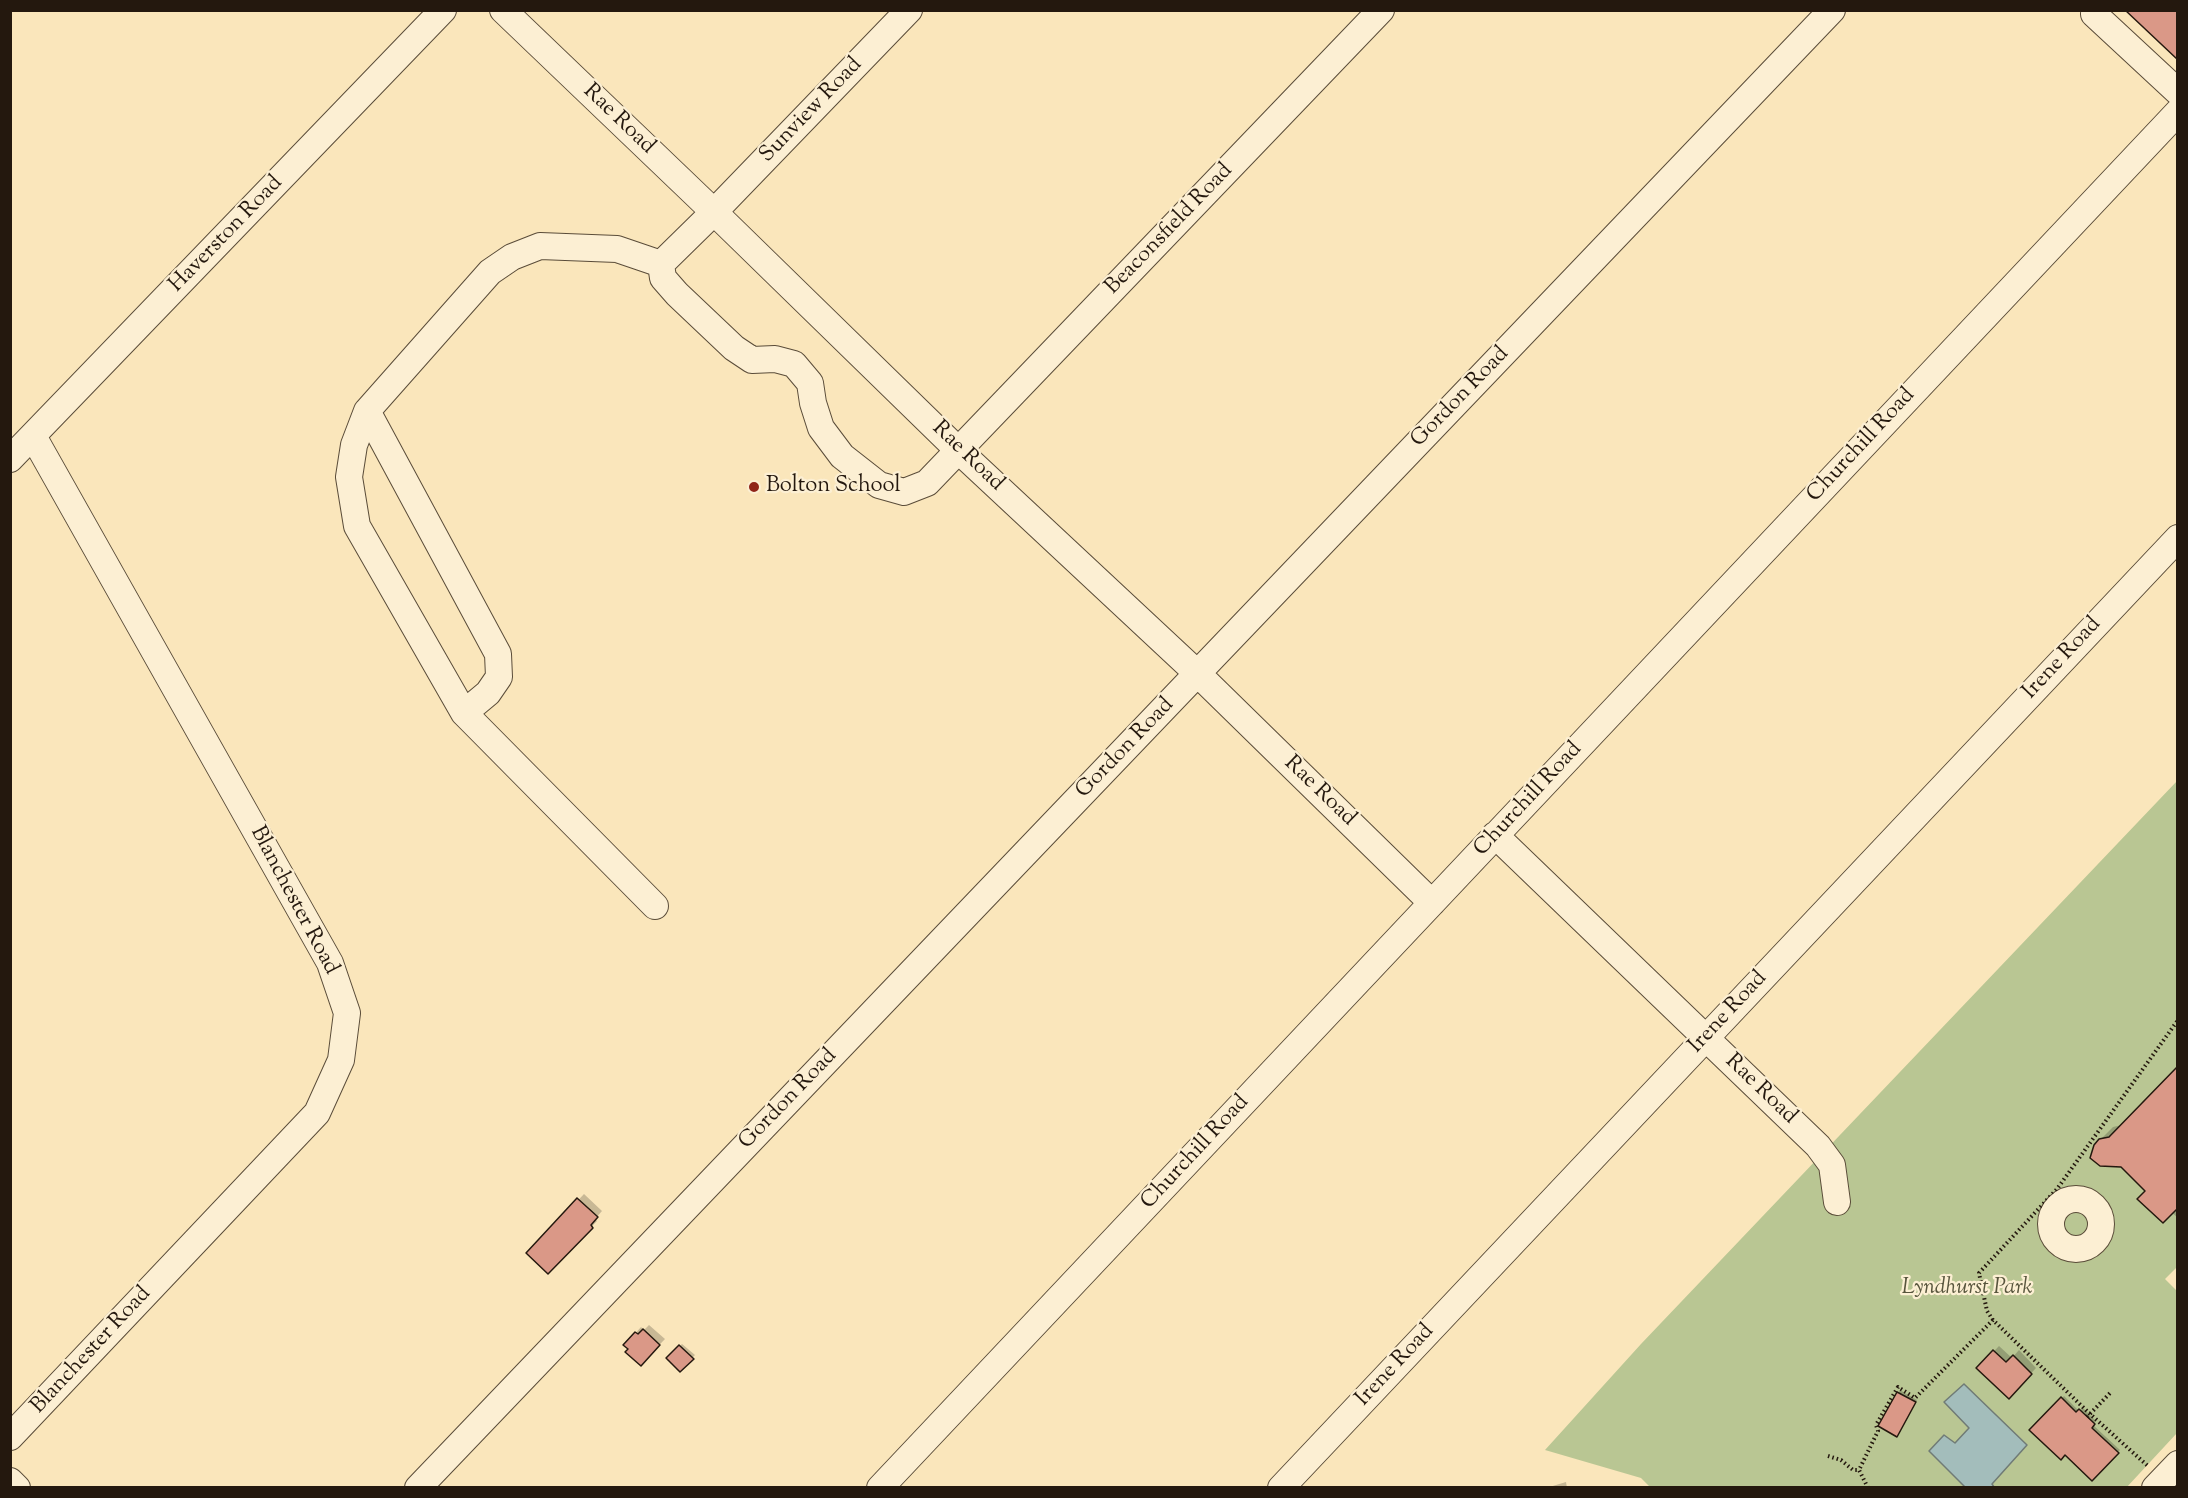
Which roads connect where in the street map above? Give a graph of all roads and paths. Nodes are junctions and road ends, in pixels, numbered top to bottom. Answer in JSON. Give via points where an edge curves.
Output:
{"nodes":[{"id":1,"x":443,"y":10,"type":"edge"},
{"id":2,"x":503,"y":10,"type":"edge"},
{"id":3,"x":909,"y":10,"type":"edge"},
{"id":4,"x":1381,"y":10,"type":"edge"},
{"id":5,"x":1832,"y":10,"type":"edge"},
{"id":6,"x":2094,"y":14,"type":"dead end"},
{"id":7,"x":2178,"y":92,"type":"edge"},
{"id":8,"x":2178,"y":112,"type":"edge"},
{"id":9,"x":714,"y":212,"type":"junction"},
{"id":10,"x":661,"y":264,"type":"junction"},
{"id":11,"x":368,"y":411,"type":"junction"},
{"id":12,"x":33,"y":436,"type":"junction"},
{"id":13,"x":958,"y":450,"type":"junction"},
{"id":14,"x":10,"y":459,"type":"edge"},
{"id":15,"x":2178,"y":537,"type":"edge"},
{"id":16,"x":1198,"y":674,"type":"junction"},
{"id":17,"x":464,"y":714,"type":"junction"},
{"id":18,"x":1495,"y":835,"type":"junction"},
{"id":19,"x":1432,"y":903,"type":"junction"},
{"id":20,"x":655,"y":906,"type":"dead end"},
{"id":21,"x":2178,"y":1020,"type":"edge"},
{"id":22,"x":1706,"y":1037,"type":"junction"},
{"id":23,"x":1837,"y":1202,"type":"dead end"},
{"id":24,"x":1993,"y":1320,"type":"junction"},
{"id":25,"x":2111,"y":1392,"type":"dead end"},
{"id":26,"x":2089,"y":1415,"type":"junction"},
{"id":27,"x":10,"y":1437,"type":"edge"},
{"id":28,"x":1828,"y":1456,"type":"dead end"},
{"id":29,"x":2178,"y":1464,"type":"edge"},
{"id":30,"x":1859,"y":1470,"type":"junction"},
{"id":31,"x":2152,"y":1477,"type":"edge"},
{"id":32,"x":10,"y":1481,"type":"edge"},
{"id":33,"x":17,"y":1488,"type":"edge"},
{"id":34,"x":418,"y":1488,"type":"edge"},
{"id":35,"x":880,"y":1488,"type":"edge"},
{"id":36,"x":1281,"y":1488,"type":"edge"},
{"id":37,"x":1868,"y":1488,"type":"edge"}],
"edges":[{"from":1,"to":12,"type":"street","name":"Haverston Road"},
{"from":2,"to":9,"type":"street","name":"Rae Road"},
{"from":3,"to":9,"type":"street","name":"Sunview Road"},
{"from":4,"to":13,"type":"street","name":"Beaconsfield Road"},
{"from":5,"to":16,"type":"street","name":"Gordon Road"},
{"from":6,"to":7,"type":"street"},
{"from":8,"to":18,"type":"street","name":"Churchill Road"},
{"from":9,"to":10,"type":"street","name":"Sunview Road"},
{"from":9,"to":13,"type":"street","name":"Rae Road"},
{"from":10,"to":11,"type":"street","via":[[617,249],[540,246],[512,257],[490,272]]},
{"from":10,"to":13,"type":"street","name":"Beaconsfield Road","via":[[663,278],[734,348],[752,360],[776,359],[794,364],[810,383],[821,428],[842,456],[879,485],[904,492],[927,483]]},
{"from":11,"to":17,"type":"street","via":[[354,445],[350,477],[357,526]]},
{"from":11,"to":17,"type":"street","via":[[498,654],[500,677]]},
{"from":12,"to":14,"type":"street","name":"Haverston Road"},
{"from":12,"to":27,"type":"street","name":"Blanchester Road","via":[[328,959],[347,1013],[341,1060],[317,1113]]},
{"from":13,"to":16,"type":"street","name":"Rae Road"},
{"from":15,"to":22,"type":"street","name":"Irene Road"},
{"from":16,"to":19,"type":"street","name":"Rae Road"},
{"from":16,"to":34,"type":"street","name":"Gordon Road"},
{"from":17,"to":20,"type":"street"},
{"from":18,"to":19,"type":"street","name":"Churchill Road"},
{"from":18,"to":22,"type":"street","name":"Rae Road"},
{"from":19,"to":35,"type":"street","name":"Churchill Road"},
{"from":21,"to":24,"type":"path","via":[[2057,1189],[1979,1273],[1987,1311]]},
{"from":22,"to":23,"type":"street","name":"Rae Road","via":[[1818,1146],[1832,1165]]},
{"from":22,"to":36,"type":"street","name":"Irene Road"},
{"from":24,"to":26,"type":"path"},
{"from":24,"to":30,"type":"path","via":[[1915,1398],[1898,1387],[1876,1425],[1878,1431]]},
{"from":25,"to":26,"type":"path"},
{"from":26,"to":31,"type":"path"},
{"from":28,"to":30,"type":"path"},
{"from":29,"to":31,"type":"street"},
{"from":30,"to":37,"type":"path"},
{"from":32,"to":33,"type":"street"}]}
